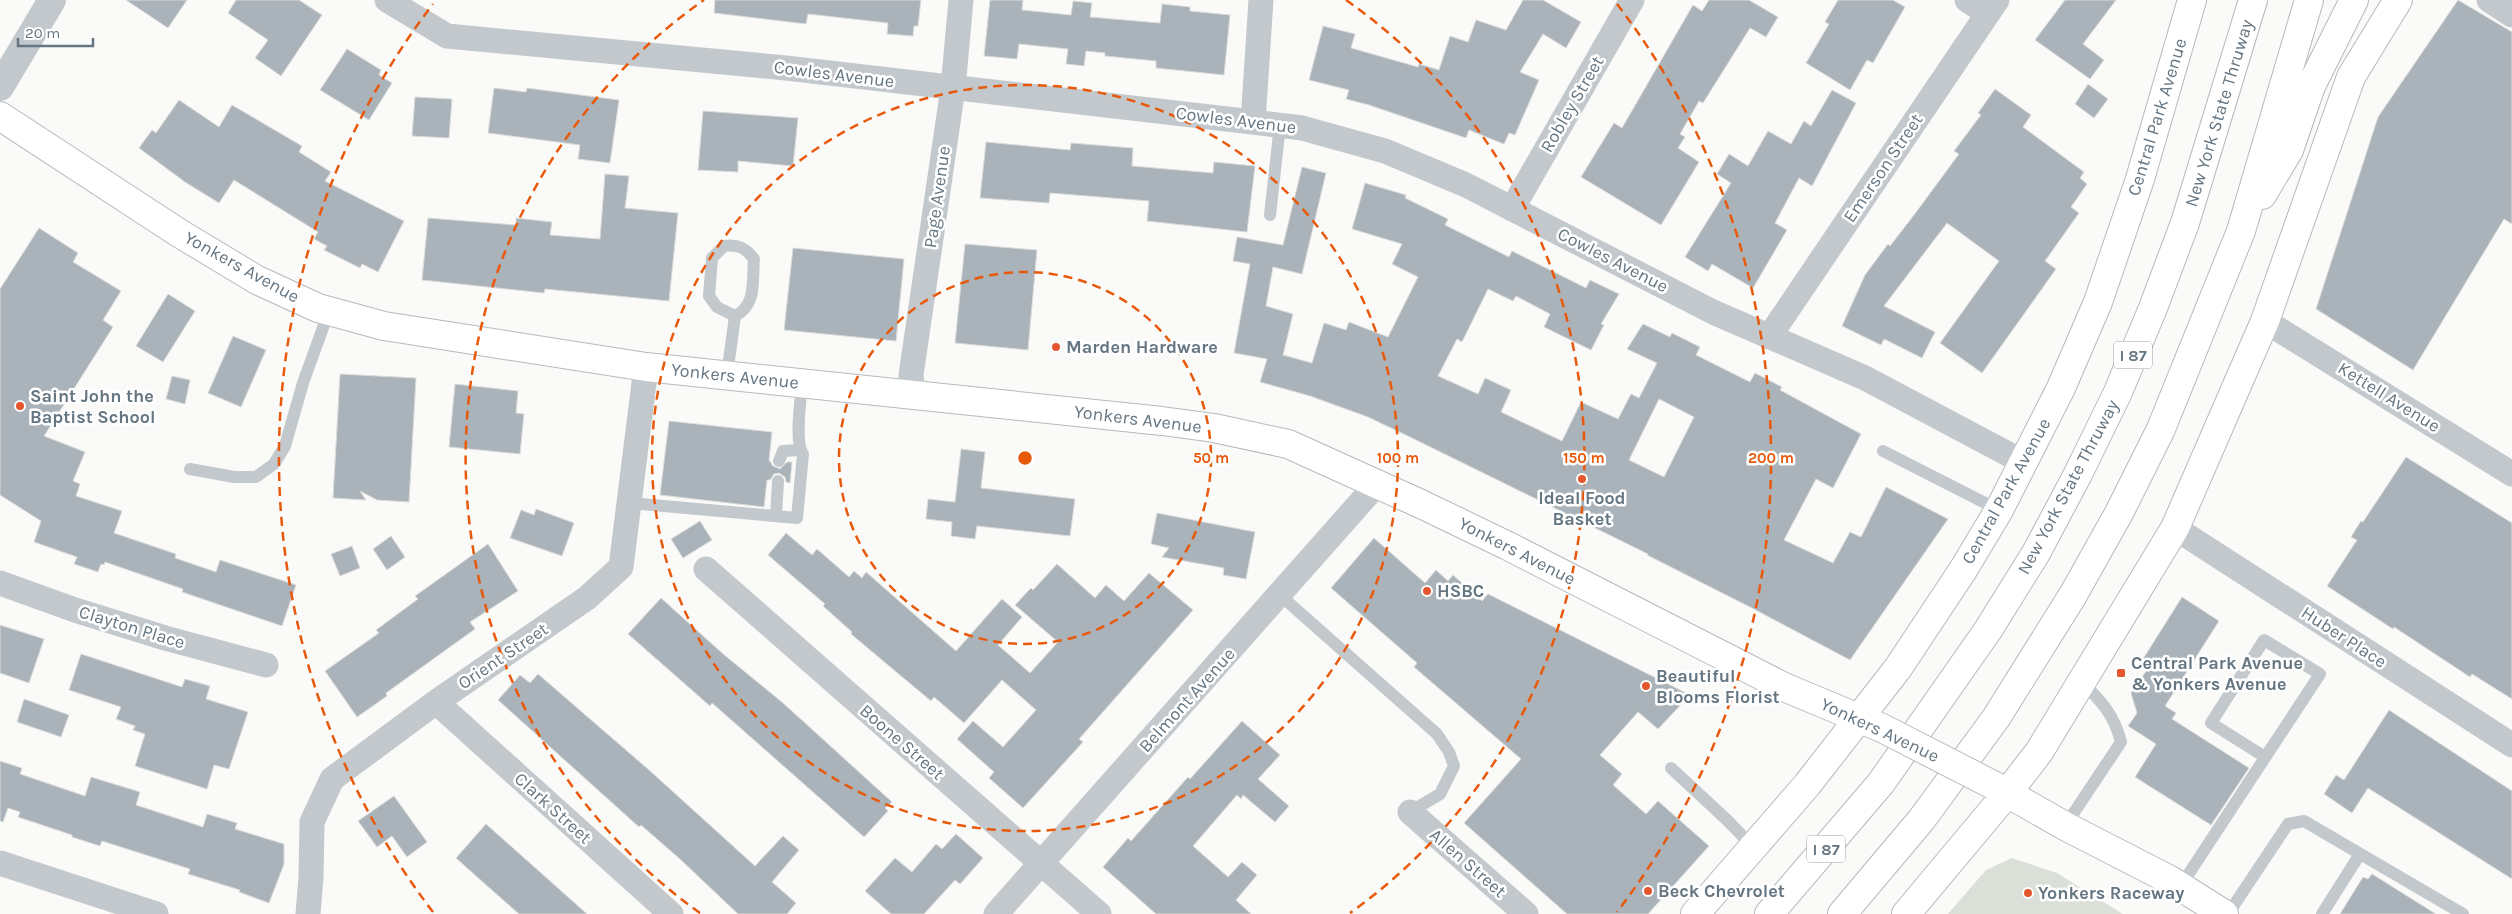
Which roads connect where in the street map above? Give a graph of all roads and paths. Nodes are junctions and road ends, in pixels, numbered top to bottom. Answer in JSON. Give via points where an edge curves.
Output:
{"nodes":[{"id":1,"x":52,"y":0,"type":"edge"},
{"id":2,"x":961,"y":0,"type":"edge"},
{"id":3,"x":1260,"y":0,"type":"edge"},
{"id":4,"x":1632,"y":0,"type":"edge"},
{"id":5,"x":2192,"y":0,"type":"edge"},
{"id":6,"x":2253,"y":0,"type":"edge"},
{"id":7,"x":2309,"y":0,"type":"edge"},
{"id":8,"x":2354,"y":0,"type":"edge"},
{"id":9,"x":2398,"y":0,"type":"edge"},
{"id":10,"x":2489,"y":0,"type":"edge"},
{"id":11,"x":395,"y":2,"type":"edge"},
{"id":12,"x":1984,"y":4,"type":"edge"},
{"id":13,"x":2512,"y":15,"type":"edge"},
{"id":14,"x":0,"y":87,"type":"edge"},
{"id":15,"x":953,"y":88,"type":"junction"},
{"id":16,"x":0,"y":116,"type":"edge"},
{"id":17,"x":1253,"y":122,"type":"junction"},
{"id":18,"x":1280,"y":125,"type":"junction"},
{"id":19,"x":1512,"y":209,"type":"junction"},
{"id":20,"x":1270,"y":215,"type":"dead end"},
{"id":21,"x":2241,"y":231,"type":"junction"},
{"id":22,"x":329,"y":312,"type":"junction"},
{"id":23,"x":735,"y":316,"type":"junction"},
{"id":24,"x":2265,"y":320,"type":"junction"},
{"id":25,"x":1769,"y":337,"type":"junction"},
{"id":26,"x":646,"y":367,"type":"junction"},
{"id":27,"x":727,"y":375,"type":"junction"},
{"id":28,"x":802,"y":383,"type":"junction"},
{"id":29,"x":913,"y":394,"type":"junction"},
{"id":30,"x":800,"y":450,"type":"junction"},
{"id":31,"x":1883,"y":450,"type":"dead end"},
{"id":32,"x":780,"y":461,"type":"dead end"},
{"id":33,"x":2025,"y":463,"type":"junction"},
{"id":34,"x":190,"y":469,"type":"dead end"},
{"id":35,"x":2512,"y":474,"type":"edge"},
{"id":36,"x":778,"y":481,"type":"dead end"},
{"id":37,"x":1376,"y":486,"type":"junction"},
{"id":38,"x":630,"y":503,"type":"junction"},
{"id":39,"x":1999,"y":510,"type":"junction"},
{"id":40,"x":776,"y":516,"type":"junction"},
{"id":41,"x":2175,"y":528,"type":"junction"},
{"id":42,"x":706,"y":569,"type":"dead end"},
{"id":43,"x":0,"y":582,"type":"edge"},
{"id":44,"x":1280,"y":595,"type":"junction"},
{"id":45,"x":266,"y":665,"type":"dead end"},
{"id":46,"x":2081,"y":681,"type":"junction"},
{"id":47,"x":436,"y":702,"type":"junction"},
{"id":48,"x":1870,"y":722,"type":"junction"},
{"id":49,"x":2512,"y":746,"type":"edge"},
{"id":50,"x":2265,"y":757,"type":"junction"},
{"id":51,"x":1671,"y":768,"type":"dead end"},
{"id":52,"x":2001,"y":789,"type":"junction"},
{"id":53,"x":1410,"y":812,"type":"joint"},
{"id":54,"x":2065,"y":826,"type":"junction"},
{"id":55,"x":1754,"y":848,"type":"junction"},
{"id":56,"x":2360,"y":854,"type":"junction"},
{"id":57,"x":0,"y":863,"type":"edge"},
{"id":58,"x":1041,"y":864,"type":"junction"},
{"id":59,"x":2180,"y":886,"type":"junction"},
{"id":60,"x":156,"y":914,"type":"edge"},
{"id":61,"x":308,"y":914,"type":"edge"},
{"id":62,"x":671,"y":914,"type":"edge"},
{"id":63,"x":996,"y":914,"type":"edge"},
{"id":64,"x":1099,"y":914,"type":"edge"},
{"id":65,"x":1526,"y":914,"type":"edge"},
{"id":66,"x":1695,"y":914,"type":"edge"},
{"id":67,"x":1769,"y":914,"type":"edge"},
{"id":68,"x":1842,"y":914,"type":"edge"},
{"id":69,"x":1906,"y":914,"type":"edge"},
{"id":70,"x":2224,"y":914,"type":"edge"},
{"id":71,"x":2228,"y":914,"type":"edge"},
{"id":72,"x":2322,"y":914,"type":"edge"},
{"id":73,"x":2463,"y":914,"type":"edge"}],
"edges":[{"from":1,"to":14,"type":"street"},
{"from":2,"to":15,"type":"street","name":"Page Avenue"},
{"from":3,"to":17,"type":"street"},
{"from":4,"to":19,"type":"street","name":"Robley Street"},
{"from":5,"to":33,"type":"main road","name":"Central Park Avenue","via":[[2140,179],[2098,302]]},
{"from":6,"to":67,"type":"main road","name":"New York State Thruway","number":"I 87","via":[[2182,232],[2118,392],[2078,474],[2036,553],[1988,630],[1882,783]]},
{"from":7,"to":21,"type":"main road"},
{"from":8,"to":21,"type":"main road","via":[[2311,86],[2289,150]]},
{"from":9,"to":24,"type":"main road","via":[[2351,76]]},
{"from":10,"to":13,"type":"street"},
{"from":11,"to":15,"type":"street","name":"Cowles Avenue","via":[[447,36],[786,68]]},
{"from":12,"to":25,"type":"street","name":"Emerson Street"},
{"from":15,"to":17,"type":"street","name":"Cowles Avenue"},
{"from":15,"to":29,"type":"street","name":"Page Avenue","via":[[911,375]]},
{"from":16,"to":22,"type":"main road","name":"Yonkers Avenue","via":[[257,280]]},
{"from":17,"to":18,"type":"street","name":"Cowles Avenue"},
{"from":18,"to":19,"type":"street","name":"Cowles Avenue","via":[[1385,151],[1466,185]]},
{"from":18,"to":20,"type":"lane"},
{"from":19,"to":25,"type":"street","name":"Cowles Avenue","via":[[1713,312]]},
{"from":21,"to":68,"type":"main road","via":[[2161,429],[2074,594],[1996,718],[1922,819]]},
{"from":22,"to":26,"type":"main road","name":"Yonkers Avenue","via":[[384,326]]},
{"from":22,"to":34,"type":"lane","via":[[285,446],[274,464],[256,477],[234,477]]},
{"from":23,"to":23,"type":"lane","via":[[745,311],[751,300],[754,260],[740,246],[717,251],[712,258],[709,296],[716,307]]},
{"from":23,"to":27,"type":"lane"},
{"from":24,"to":35,"type":"street","name":"Kettell Avenue"},
{"from":24,"to":41,"type":"main road"},
{"from":25,"to":33,"type":"street","name":"Cowles Avenue","via":[[1865,378]]},
{"from":26,"to":27,"type":"main road","name":"Yonkers Avenue"},
{"from":26,"to":38,"type":"street","name":"Orient Street"},
{"from":27,"to":28,"type":"main road","name":"Yonkers Avenue"},
{"from":28,"to":29,"type":"main road","name":"Yonkers Avenue"},
{"from":28,"to":30,"type":"lane"},
{"from":29,"to":37,"type":"main road","name":"Yonkers Avenue","via":[[1214,428],[1288,444]]},
{"from":30,"to":32,"type":"lane","via":[[784,450]]},
{"from":30,"to":40,"type":"lane","via":[[803,454],[797,518]]},
{"from":31,"to":39,"type":"lane"},
{"from":33,"to":39,"type":"main road","name":"Central Park Avenue"},
{"from":36,"to":40,"type":"lane"},
{"from":37,"to":44,"type":"street","name":"Belmont Avenue"},
{"from":37,"to":48,"type":"main road","name":"Yonkers Avenue","via":[[1508,546],[1784,687]]},
{"from":38,"to":40,"type":"lane"},
{"from":38,"to":47,"type":"street","name":"Orient Street","via":[[622,567],[587,598]]},
{"from":39,"to":48,"type":"main road","name":"Central Park Avenue","via":[[1898,668]]},
{"from":41,"to":46,"type":"main road"},
{"from":41,"to":49,"type":"street","name":"Huber Place"},
{"from":42,"to":58,"type":"street","name":"Boone Street"},
{"from":43,"to":45,"type":"street","name":"Clayton Place","via":[[75,610]]},
{"from":44,"to":53,"type":"lane","via":[[1437,734],[1449,752],[1454,766],[1440,794]]},
{"from":44,"to":58,"type":"street","name":"Belmont Avenue"},
{"from":46,"to":52,"type":"main road","via":[[2039,752]]},
{"from":46,"to":54,"type":"lane","via":[[2116,722],[2122,742]]},
{"from":47,"to":61,"type":"street","name":"Orient Street","via":[[332,779],[312,822]]},
{"from":47,"to":62,"type":"street","name":"Clark Street"},
{"from":48,"to":52,"type":"main road","name":"Yonkers Avenue","bridge":true},
{"from":48,"to":55,"type":"main road","name":"Central Park Avenue"},
{"from":50,"to":50,"type":"lane","via":[[2320,674],[2264,640],[2212,723]]},
{"from":50,"to":59,"type":"lane"},
{"from":51,"to":55,"type":"lane"},
{"from":52,"to":54,"type":"main road","name":"Yonkers Avenue"},
{"from":52,"to":69,"type":"main road"},
{"from":53,"to":65,"type":"street","name":"Allen Street"},
{"from":54,"to":59,"type":"main road","name":"Yonkers Avenue"},
{"from":55,"to":66,"type":"main road","name":"Central Park Avenue"},
{"from":56,"to":71,"type":"lane","via":[[2304,821],[2288,824]]},
{"from":56,"to":72,"type":"lane"},
{"from":56,"to":73,"type":"lane"},
{"from":57,"to":60,"type":"street"},
{"from":58,"to":63,"type":"street","name":"Belmont Avenue"},
{"from":58,"to":64,"type":"street","name":"Boone Street"},
{"from":59,"to":70,"type":"main road","name":"Yonkers Avenue"}]}
